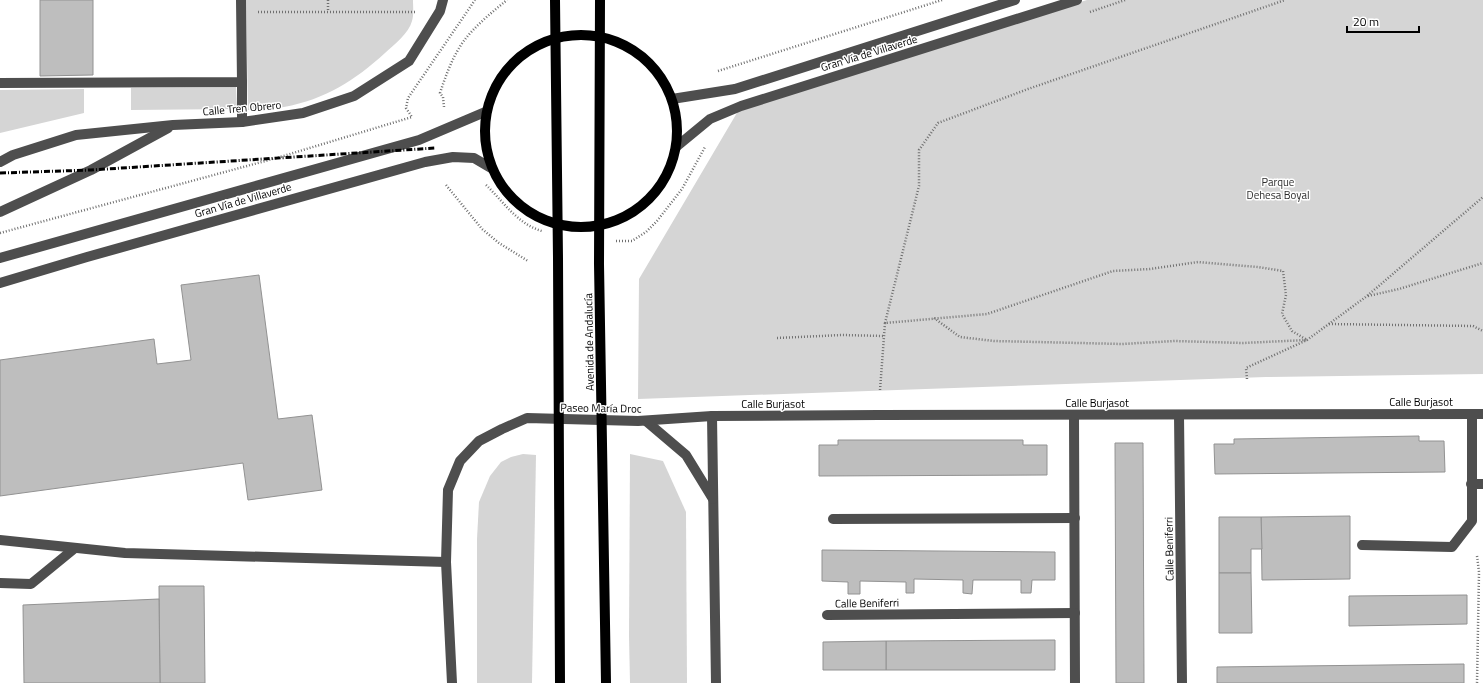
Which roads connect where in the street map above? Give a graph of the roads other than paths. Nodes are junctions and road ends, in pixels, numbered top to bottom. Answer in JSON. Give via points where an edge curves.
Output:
{"nodes":[{"id":1,"x":241,"y":0,"type":"edge"},
{"id":2,"x":443,"y":0,"type":"edge"},
{"id":3,"x":555,"y":0,"type":"edge"},
{"id":4,"x":600,"y":0,"type":"edge"},
{"id":5,"x":1015,"y":0,"type":"edge"},
{"id":6,"x":1077,"y":0,"type":"edge"},
{"id":7,"x":600,"y":37,"type":"junction"},
{"id":8,"x":556,"y":38,"type":"junction"},
{"id":9,"x":242,"y":82,"type":"junction"},
{"id":10,"x":0,"y":83,"type":"edge"},
{"id":11,"x":672,"y":99,"type":"junction"},
{"id":12,"x":485,"y":112,"type":"junction"},
{"id":13,"x":242,"y":122,"type":"junction"},
{"id":14,"x":173,"y":125,"type":"junction"},
{"id":15,"x":676,"y":147,"type":"junction"},
{"id":16,"x":0,"y":162,"type":"edge"},
{"id":17,"x":491,"y":168,"type":"junction"},
{"id":18,"x":0,"y":212,"type":"edge"},
{"id":19,"x":557,"y":226,"type":"junction"},
{"id":20,"x":600,"y":227,"type":"junction"},
{"id":21,"x":0,"y":258,"type":"edge"},
{"id":22,"x":0,"y":282,"type":"edge"},
{"id":23,"x":1472,"y":414,"type":"junction"},
{"id":24,"x":1483,"y":414,"type":"edge"},
{"id":25,"x":1074,"y":415,"type":"junction"},
{"id":26,"x":1179,"y":415,"type":"junction"},
{"id":27,"x":712,"y":416,"type":"junction"},
{"id":28,"x":646,"y":420,"type":"junction"},
{"id":29,"x":1472,"y":484,"type":"junction"},
{"id":30,"x":1483,"y":484,"type":"edge"},
{"id":31,"x":713,"y":499,"type":"junction"},
{"id":32,"x":1075,"y":518,"type":"junction"},
{"id":33,"x":833,"y":519,"type":"dead end"},
{"id":34,"x":0,"y":540,"type":"edge"},
{"id":35,"x":1362,"y":545,"type":"dead end"},
{"id":36,"x":75,"y":548,"type":"junction"},
{"id":37,"x":446,"y":562,"type":"junction"},
{"id":38,"x":0,"y":583,"type":"edge"},
{"id":39,"x":1075,"y":613,"type":"junction"},
{"id":40,"x":827,"y":615,"type":"dead end"},
{"id":41,"x":452,"y":683,"type":"edge"},
{"id":42,"x":560,"y":683,"type":"edge"},
{"id":43,"x":606,"y":683,"type":"edge"},
{"id":44,"x":716,"y":683,"type":"edge"},
{"id":45,"x":1075,"y":683,"type":"edge"},
{"id":46,"x":1182,"y":683,"type":"edge"}],
"edges":[{"from":1,"to":9,"type":"street"},
{"from":2,"to":13,"type":"street","name":"Calle Tren Obrero","via":[[440,11],[409,61],[354,96],[303,113]]},
{"from":3,"to":8,"type":"main road"},
{"from":4,"to":7,"type":"main road","name":"Avenida de Andalucía"},
{"from":5,"to":11,"type":"street","name":"Gran Vía de Villaverde","via":[[735,89]]},
{"from":6,"to":15,"type":"street","name":"Gran Vía de Villaverde","via":[[741,106],[710,119]]},
{"from":7,"to":8,"type":"main road","via":[[578,35]]},
{"from":7,"to":11,"type":"main road","via":[[631,49],[656,71]]},
{"from":7,"to":20,"type":"main road","name":"Avenida de Andalucía"},
{"from":8,"to":12,"type":"main road","via":[[540,43],[514,60],[495,84]]},
{"from":8,"to":19,"type":"main road"},
{"from":9,"to":10,"type":"street"},
{"from":9,"to":13,"type":"street"},
{"from":11,"to":15,"type":"main road","via":[[677,123]]},
{"from":12,"to":17,"type":"main road","via":[[483,139]]},
{"from":12,"to":21,"type":"street","name":"Gran Vía de Villaverde","via":[[419,140]]},
{"from":13,"to":14,"type":"street","name":"Calle Tren Obrero"},
{"from":14,"to":16,"type":"street","name":"Calle Tren Obrero","via":[[76,135],[13,155]]},
{"from":14,"to":18,"type":"street","via":[[91,170]]},
{"from":15,"to":20,"type":"main road","via":[[668,175],[651,199],[627,217]]},
{"from":17,"to":19,"type":"main road","via":[[522,206],[542,221]]},
{"from":17,"to":22,"type":"street","name":"Gran Vía de Villaverde","via":[[474,158],[453,157],[425,162]]},
{"from":19,"to":20,"type":"main road","via":[[578,229]]},
{"from":19,"to":42,"type":"main road"},
{"from":20,"to":43,"type":"main road","name":"Avenida de Andalucía"},
{"from":23,"to":24,"type":"street","name":"Calle Burjasot"},
{"from":23,"to":26,"type":"street","name":"Calle Burjasot"},
{"from":23,"to":29,"type":"street"},
{"from":25,"to":26,"type":"street","name":"Calle Burjasot"},
{"from":25,"to":27,"type":"street","name":"Calle Burjasot"},
{"from":25,"to":32,"type":"street"},
{"from":26,"to":46,"type":"street","name":"Calle Beniferri"},
{"from":27,"to":28,"type":"street","name":"Paseo María Droc"},
{"from":27,"to":31,"type":"street"},
{"from":28,"to":31,"type":"street","via":[[686,455]]},
{"from":28,"to":37,"type":"street","name":"Paseo María Droc","via":[[527,418],[479,442],[460,462],[448,490]]},
{"from":29,"to":30,"type":"street"},
{"from":29,"to":35,"type":"street","via":[[1472,521],[1452,546]]},
{"from":31,"to":44,"type":"street"},
{"from":32,"to":33,"type":"street"},
{"from":32,"to":39,"type":"street"},
{"from":34,"to":36,"type":"street"},
{"from":36,"to":37,"type":"street","via":[[125,553]]},
{"from":36,"to":38,"type":"street","via":[[31,584]]},
{"from":37,"to":41,"type":"street","name":"Paseo María Droc"},
{"from":39,"to":40,"type":"street","name":"Calle Beniferri"},
{"from":39,"to":45,"type":"street"}]}
